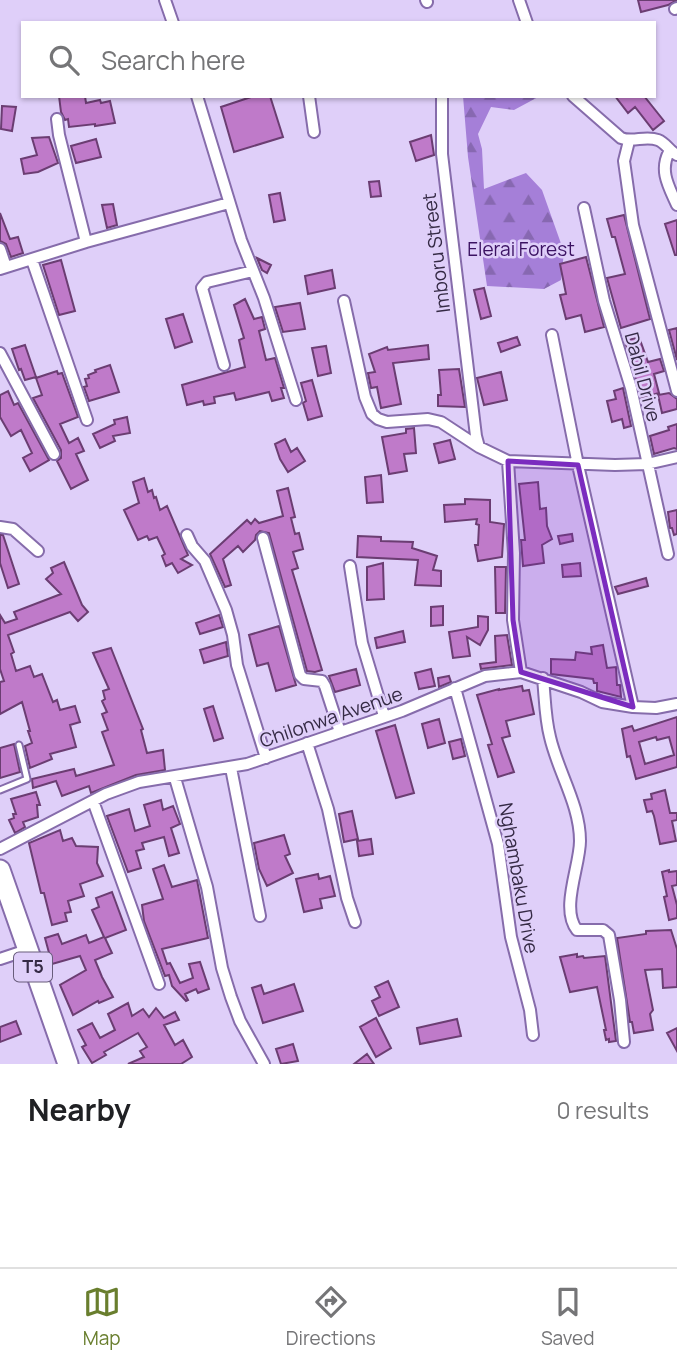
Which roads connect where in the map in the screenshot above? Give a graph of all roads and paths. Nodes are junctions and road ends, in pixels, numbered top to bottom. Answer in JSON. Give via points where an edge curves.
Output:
{"nodes":[{"id":1,"x":165,"y":0,"type":"edge"},
{"id":2,"x":519,"y":0,"type":"edge"},
{"id":3,"x":172,"y":21,"type":"edge"},
{"id":4,"x":526,"y":21,"type":"edge"},
{"id":5,"x":198,"y":98,"type":"edge"},
{"id":6,"x":309,"y":98,"type":"edge"},
{"id":7,"x":442,"y":98,"type":"edge"},
{"id":8,"x":575,"y":98,"type":"edge"},
{"id":9,"x":57,"y":119,"type":"dead end"},
{"id":10,"x":314,"y":132,"type":"dead end"},
{"id":11,"x":629,"y":141,"type":"junction"},
{"id":12,"x":673,"y":153,"type":"edge"},
{"id":13,"x":229,"y":203,"type":"junction"},
{"id":14,"x":677,"y":205,"type":"edge"},
{"id":15,"x":584,"y":208,"type":"dead end"},
{"id":16,"x":86,"y":242,"type":"junction"},
{"id":17,"x":0,"y":249,"type":"edge"},
{"id":18,"x":32,"y":260,"type":"junction"},
{"id":19,"x":3,"y":268,"type":"edge"},
{"id":20,"x":253,"y":271,"type":"junction"},
{"id":21,"x":344,"y":301,"type":"dead end"},
{"id":22,"x":552,"y":335,"type":"dead end"},
{"id":23,"x":0,"y":352,"type":"edge"},
{"id":24,"x":224,"y":365,"type":"dead end"},
{"id":25,"x":677,"y":391,"type":"edge"},
{"id":26,"x":296,"y":400,"type":"dead end"},
{"id":27,"x":87,"y":420,"type":"dead end"},
{"id":28,"x":479,"y":446,"type":"junction"},
{"id":29,"x":54,"y":454,"type":"dead end"},
{"id":30,"x":677,"y":457,"type":"edge"},
{"id":31,"x":508,"y":461,"type":"junction"},
{"id":32,"x":647,"y":464,"type":"junction"},
{"id":33,"x":578,"y":465,"type":"junction"},
{"id":34,"x":0,"y":527,"type":"edge"},
{"id":35,"x":187,"y":535,"type":"dead end"},
{"id":36,"x":263,"y":538,"type":"dead end"},
{"id":37,"x":38,"y":551,"type":"dead end"},
{"id":38,"x":667,"y":554,"type":"dead end"},
{"id":39,"x":350,"y":566,"type":"dead end"},
{"id":40,"x":521,"y":672,"type":"junction"},
{"id":41,"x":542,"y":678,"type":"junction"},
{"id":42,"x":455,"y":688,"type":"junction"},
{"id":43,"x":677,"y":704,"type":"edge"},
{"id":44,"x":633,"y":707,"type":"junction"},
{"id":45,"x":384,"y":716,"type":"junction"},
{"id":46,"x":340,"y":732,"type":"junction"},
{"id":47,"x":307,"y":743,"type":"junction"},
{"id":48,"x":19,"y":745,"type":"dead end"},
{"id":49,"x":266,"y":758,"type":"junction"},
{"id":50,"x":231,"y":768,"type":"junction"},
{"id":51,"x":175,"y":778,"type":"junction"},
{"id":52,"x":0,"y":790,"type":"edge"},
{"id":53,"x":93,"y":801,"type":"junction"},
{"id":54,"x":0,"y":849,"type":"edge"},
{"id":55,"x":0,"y":870,"type":"edge"},
{"id":56,"x":260,"y":916,"type":"dead end"},
{"id":57,"x":355,"y":922,"type":"dead end"},
{"id":58,"x":27,"y":950,"type":"junction"},
{"id":59,"x":0,"y":959,"type":"edge"},
{"id":60,"x":159,"y":984,"type":"dead end"},
{"id":61,"x":533,"y":1035,"type":"dead end"},
{"id":62,"x":624,"y":1042,"type":"dead end"},
{"id":63,"x":68,"y":1064,"type":"edge"},
{"id":64,"x":264,"y":1064,"type":"edge"}],
"edges":[{"from":1,"to":3,"type":"street"},
{"from":2,"to":4,"type":"street"},
{"from":5,"to":13,"type":"street"},
{"from":6,"to":10,"type":"street"},
{"from":7,"to":28,"type":"street","name":"Imboru Street","via":[[442,154]]},
{"from":8,"to":11,"type":"street"},
{"from":9,"to":16,"type":"street"},
{"from":11,"to":12,"type":"street","via":[[657,140]]},
{"from":11,"to":25,"type":"street","via":[[624,161],[633,225]]},
{"from":12,"to":14,"type":"street","via":[[664,167]]},
{"from":13,"to":16,"type":"street"},
{"from":13,"to":20,"type":"street"},
{"from":15,"to":32,"type":"street","name":"Dabil Drive"},
{"from":16,"to":18,"type":"street"},
{"from":17,"to":19,"type":"street"},
{"from":18,"to":19,"type":"street"},
{"from":18,"to":27,"type":"street"},
{"from":20,"to":24,"type":"street","via":[[207,282],[202,288]]},
{"from":20,"to":26,"type":"street"},
{"from":21,"to":28,"type":"street","via":[[365,397],[375,418],[383,422],[442,422]]},
{"from":22,"to":33,"type":"street"},
{"from":23,"to":29,"type":"street"},
{"from":28,"to":31,"type":"street"},
{"from":30,"to":32,"type":"street"},
{"from":31,"to":33,"type":"street"},
{"from":31,"to":40,"type":"street","via":[[513,620]]},
{"from":32,"to":33,"type":"street"},
{"from":32,"to":38,"type":"street","name":"Dabil Drive"},
{"from":33,"to":44,"type":"street"},
{"from":34,"to":37,"type":"street","via":[[13,530]]},
{"from":35,"to":49,"type":"street","via":[[205,561],[226,610],[237,665]]},
{"from":36,"to":46,"type":"street","via":[[300,674],[325,686]]},
{"from":39,"to":45,"type":"street","via":[[362,643]]},
{"from":40,"to":41,"type":"street","name":"Chilonwa Avenue"},
{"from":40,"to":42,"type":"street","name":"Chilonwa Avenue","via":[[485,676]]},
{"from":41,"to":44,"type":"street","name":"Chilonwa Avenue","via":[[602,702]]},
{"from":41,"to":62,"type":"street","via":[[550,738],[579,830],[570,917],[577,930],[603,930],[609,935]]},
{"from":42,"to":45,"type":"street","name":"Chilonwa Avenue"},
{"from":42,"to":61,"type":"street","name":"Nghambaku Drive","via":[[498,844],[511,937]]},
{"from":43,"to":44,"type":"street","name":"Chilonwa Avenue"},
{"from":45,"to":46,"type":"street","name":"Chilonwa Avenue"},
{"from":46,"to":47,"type":"street","name":"Chilonwa Avenue"},
{"from":47,"to":49,"type":"street","name":"Chilonwa Avenue"},
{"from":47,"to":57,"type":"street"},
{"from":48,"to":52,"type":"lane","via":[[27,779]]},
{"from":49,"to":50,"type":"street","name":"Chilonwa Avenue"},
{"from":50,"to":51,"type":"street","name":"Chilonwa Avenue"},
{"from":50,"to":56,"type":"street"},
{"from":51,"to":53,"type":"street","name":"Chilonwa Avenue","via":[[139,782]]},
{"from":51,"to":64,"type":"street","via":[[207,887],[231,997]]},
{"from":53,"to":54,"type":"street","name":"Chilonwa Avenue"},
{"from":53,"to":60,"type":"street"},
{"from":55,"to":58,"type":"highway","number":"T5"},
{"from":58,"to":59,"type":"street"},
{"from":58,"to":63,"type":"highway","number":"T5"}]}
